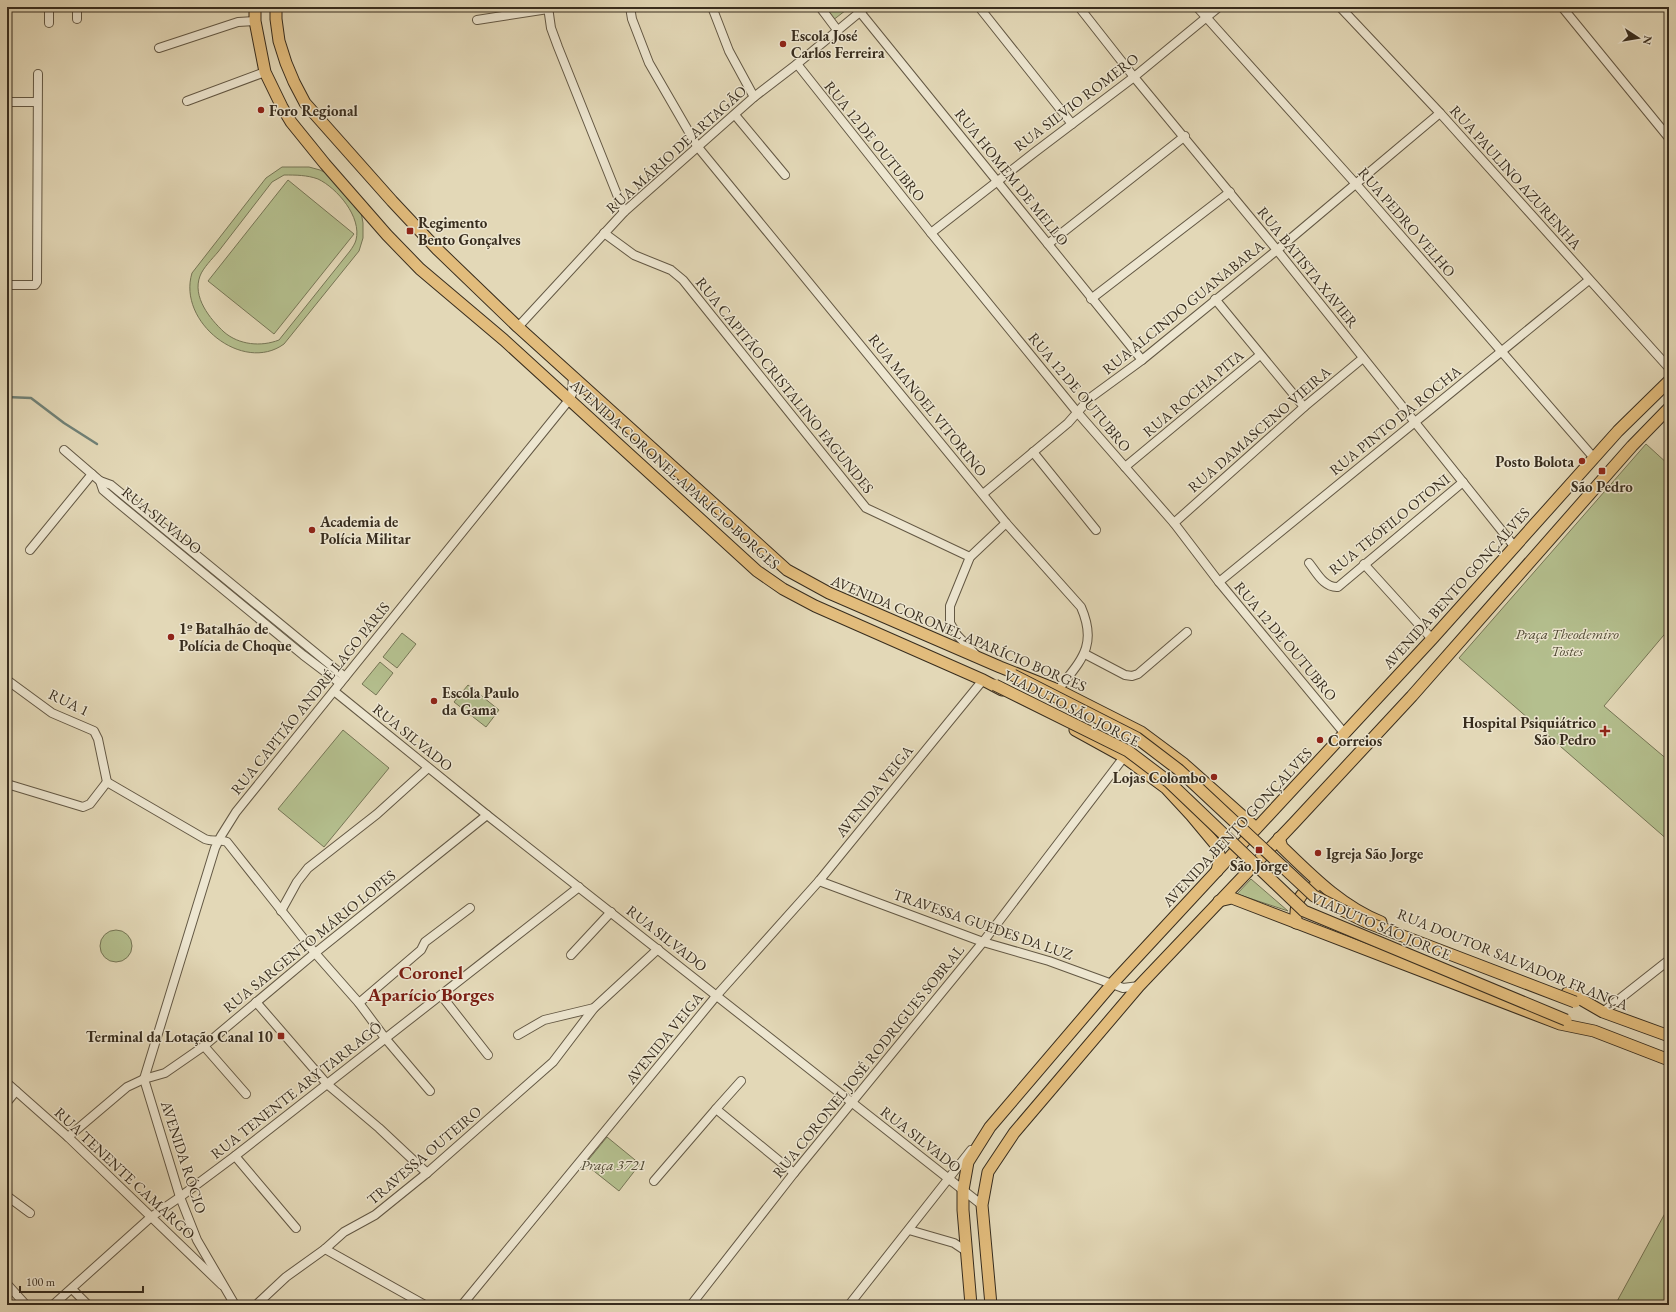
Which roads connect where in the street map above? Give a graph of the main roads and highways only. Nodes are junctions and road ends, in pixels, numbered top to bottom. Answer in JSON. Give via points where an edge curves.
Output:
{"nodes":[{"id":1,"x":255,"y":7,"type":"edge"},
{"id":2,"x":276,"y":7,"type":"edge"},
{"id":3,"x":1669,"y":381,"type":"edge"},
{"id":4,"x":1669,"y":408,"type":"edge"},
{"id":5,"x":1000,"y":667,"type":"junction"},
{"id":6,"x":983,"y":680,"type":"junction"},
{"id":7,"x":1214,"y":790,"type":"junction"},
{"id":8,"x":1191,"y":815,"type":"junction"},
{"id":9,"x":1256,"y":828,"type":"junction"},
{"id":10,"x":1279,"y":838,"type":"junction"},
{"id":11,"x":1217,"y":871,"type":"junction"},
{"id":12,"x":1322,"y":885,"type":"junction"},
{"id":13,"x":1219,"y":901,"type":"junction"},
{"id":14,"x":1296,"y":923,"type":"junction"},
{"id":15,"x":1603,"y":1012,"type":"junction"},
{"id":16,"x":1594,"y":1031,"type":"junction"},
{"id":17,"x":1669,"y":1036,"type":"edge"},
{"id":18,"x":1669,"y":1060,"type":"edge"},
{"id":19,"x":971,"y":1305,"type":"edge"},
{"id":20,"x":991,"y":1305,"type":"edge"}],
"edges":[{"from":1,"to":6,"type":"main road","name":"AVENIDA CORONEL APARÍCIO BORGES","via":[[255,21],[266,72],[291,122],[387,235],[420,269],[504,340],[757,571],[815,606]]},
{"from":2,"to":5,"type":"main road","name":"AVENIDA CORONEL APARÍCIO BORGES","via":[[279,41],[294,82],[305,102],[437,249],[518,327],[787,570],[830,593]]},
{"from":3,"to":9,"type":"main road","name":"AVENIDA BENTO GONÇALVES","via":[[1618,431],[1345,734]]},
{"from":4,"to":10,"type":"main road","via":[[1611,469],[1412,696]]},
{"from":5,"to":7,"type":"main road","name":"AVENIDA CORONEL APARÍCIO BORGES","via":[[1058,690],[1142,732]]},
{"from":5,"to":15,"type":"main road","name":"VIADUTO SÃO JORGE","bridge":true,"via":[[1137,738],[1179,770],[1314,896],[1366,922]]},
{"from":6,"to":8,"type":"main road","name":"AVENIDA CORONEL APARÍCIO BORGES","via":[[1124,757],[1166,788]]},
{"from":6,"to":16,"type":"main road","name":"VIADUTO SÃO JORGE","bridge":true,"via":[[1128,751],[1169,782],[1304,911]]},
{"from":7,"to":8,"type":"main road","via":[[1212,802],[1206,810]]},
{"from":7,"to":9,"type":"main road","name":"AVENIDA CORONEL APARÍCIO BORGES"},
{"from":8,"to":11,"type":"main road","name":"AVENIDA CORONEL APARÍCIO BORGES","via":[[1216,845],[1220,857]]},
{"from":9,"to":11,"type":"main road","name":"AVENIDA BENTO GONÇALVES"},
{"from":10,"to":12,"type":"main road","name":"RUA DOUTOR SALVADOR FRANÇA","via":[[1282,847]]},
{"from":10,"to":13,"type":"main road"},
{"from":11,"to":19,"type":"main road","name":"AVENIDA BENTO GONÇALVES","via":[[1112,984],[990,1127],[968,1162],[963,1190]]},
{"from":12,"to":14,"type":"main road","via":[[1306,890],[1297,902]]},
{"from":12,"to":15,"type":"main road","name":"RUA DOUTOR SALVADOR FRANÇA","via":[[1368,917],[1577,997]]},
{"from":13,"to":14,"type":"main road","via":[[1232,898]]},
{"from":13,"to":20,"type":"main road","via":[[1139,986],[1014,1134],[988,1172],[982,1205]]},
{"from":14,"to":16,"type":"main road","via":[[1560,1024]]},
{"from":15,"to":17,"type":"main road","name":"RUA DOUTOR SALVADOR FRANÇA"},
{"from":16,"to":18,"type":"main road"}]}
